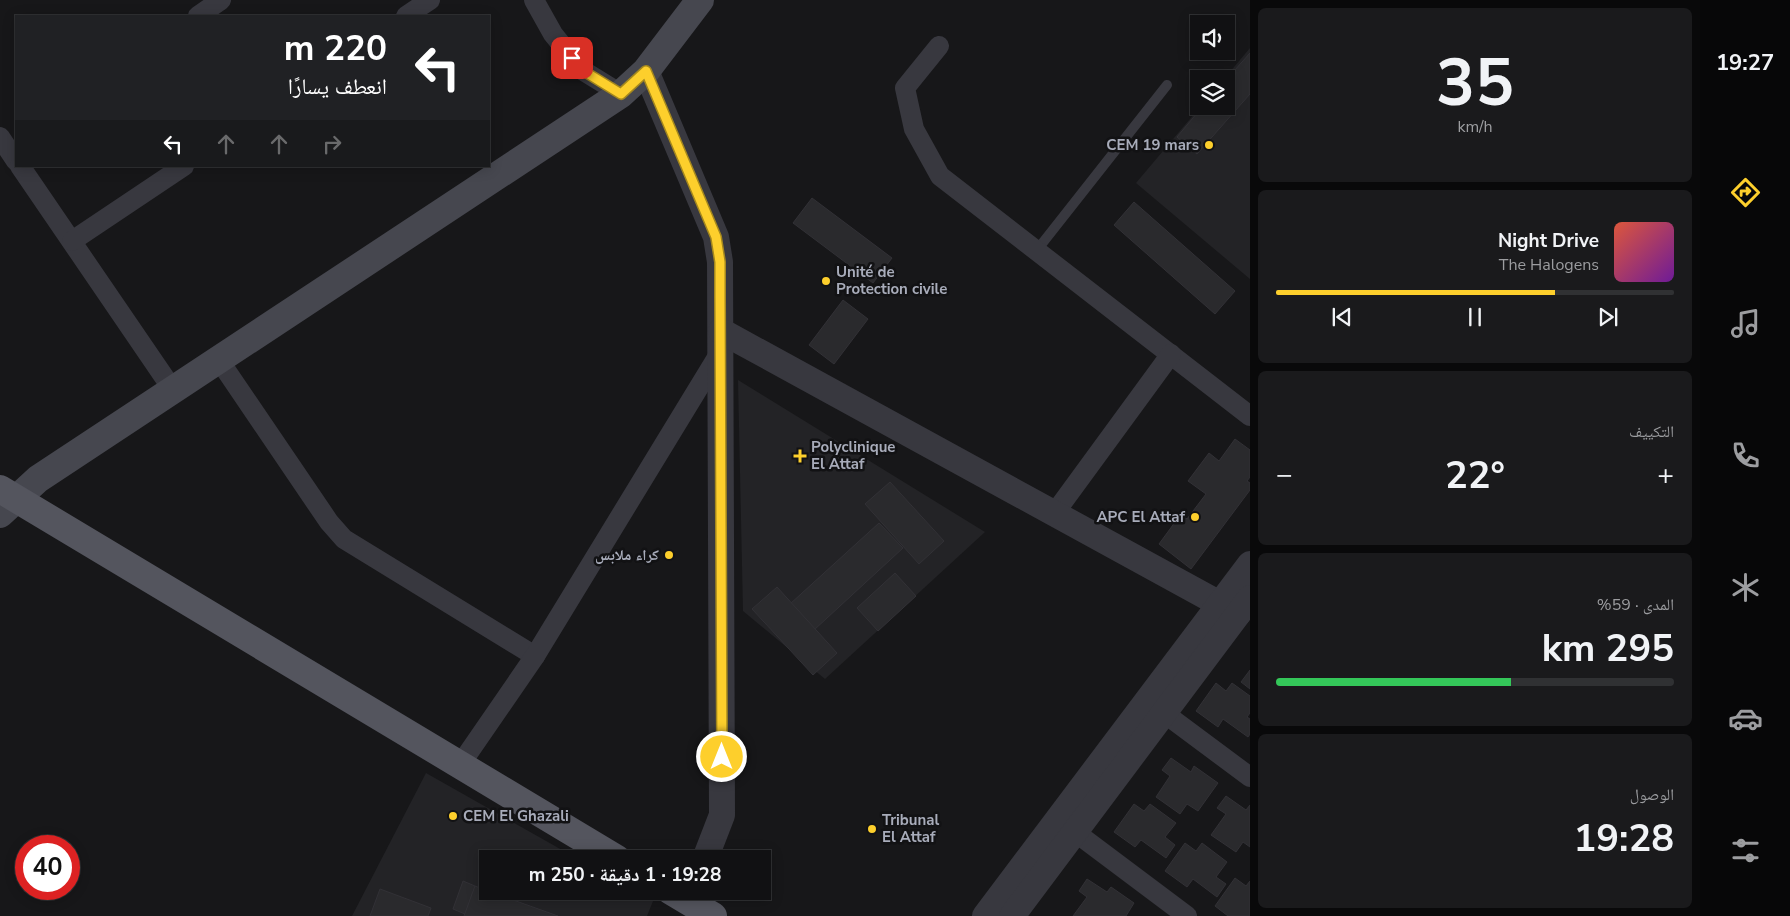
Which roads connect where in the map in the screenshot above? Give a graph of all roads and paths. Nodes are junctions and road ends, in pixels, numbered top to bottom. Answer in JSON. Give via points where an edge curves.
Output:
{"nodes":[{"id":1,"x":221,"y":0,"type":"edge"},
{"id":2,"x":430,"y":0,"type":"edge"},
{"id":3,"x":534,"y":0,"type":"edge"},
{"id":4,"x":700,"y":0,"type":"edge"},
{"id":5,"x":199,"y":15,"type":"edge"},
{"id":6,"x":408,"y":15,"type":"edge"},
{"id":7,"x":939,"y":46,"type":"dead end"},
{"id":8,"x":646,"y":71,"type":"junction"},
{"id":9,"x":1168,"y":85,"type":"dead end"},
{"id":10,"x":621,"y":94,"type":"junction"},
{"id":11,"x":21,"y":167,"type":"edge"},
{"id":12,"x":183,"y":167,"type":"edge"},
{"id":13,"x":72,"y":242,"type":"junction"},
{"id":14,"x":1037,"y":250,"type":"junction"},
{"id":15,"x":721,"y":341,"type":"junction"},
{"id":16,"x":1171,"y":354,"type":"junction"},
{"id":17,"x":219,"y":360,"type":"junction"},
{"id":18,"x":173,"y":390,"type":"junction"},
{"id":19,"x":1250,"y":416,"type":"edge"},
{"id":20,"x":5,"y":501,"type":"edge"},
{"id":21,"x":1054,"y":514,"type":"junction"},
{"id":22,"x":1250,"y":564,"type":"edge"},
{"id":23,"x":1229,"y":612,"type":"edge"},
{"id":24,"x":535,"y":656,"type":"junction"},
{"id":25,"x":1164,"y":713,"type":"junction"},
{"id":26,"x":460,"y":765,"type":"junction"},
{"id":27,"x":1250,"y":777,"type":"edge"},
{"id":28,"x":1075,"y":832,"type":"junction"},
{"id":29,"x":602,"y":850,"type":"edge"},
{"id":30,"x":708,"y":850,"type":"edge"},
{"id":31,"x":683,"y":900,"type":"edge"},
{"id":32,"x":713,"y":916,"type":"edge"},
{"id":33,"x":985,"y":916,"type":"edge"},
{"id":34,"x":1012,"y":916,"type":"edge"},
{"id":35,"x":1187,"y":916,"type":"edge"}],
"edges":[{"from":1,"to":5,"type":"street"},
{"from":2,"to":6,"type":"street"},
{"from":3,"to":10,"type":"street","via":[[552,34],[582,70]]},
{"from":4,"to":8,"type":"main road"},
{"from":7,"to":14,"type":"street","via":[[905,88],[914,128],[940,176]]},
{"from":8,"to":10,"type":"main road"},
{"from":8,"to":15,"type":"street","via":[[716,237],[720,262]]},
{"from":9,"to":14,"type":"lane"},
{"from":10,"to":17,"type":"main road"},
{"from":11,"to":13,"type":"street"},
{"from":12,"to":13,"type":"street"},
{"from":13,"to":18,"type":"street"},
{"from":14,"to":16,"type":"street"},
{"from":15,"to":21,"type":"street"},
{"from":15,"to":23,"type":"street"},
{"from":15,"to":24,"type":"street"},
{"from":15,"to":30,"type":"street","via":[[722,815]]},
{"from":16,"to":19,"type":"street"},
{"from":16,"to":21,"type":"street"},
{"from":17,"to":18,"type":"main road"},
{"from":17,"to":24,"type":"street","via":[[329,522],[344,539]]},
{"from":18,"to":20,"type":"main road"},
{"from":20,"to":26,"type":"main road"},
{"from":21,"to":23,"type":"street"},
{"from":22,"to":23,"type":"street"},
{"from":23,"to":25,"type":"street"},
{"from":23,"to":33,"type":"street"},
{"from":24,"to":26,"type":"street"},
{"from":25,"to":27,"type":"street"},
{"from":25,"to":28,"type":"street"},
{"from":26,"to":29,"type":"main road"},
{"from":28,"to":34,"type":"street"},
{"from":28,"to":35,"type":"street"},
{"from":31,"to":32,"type":"main road"}]}
